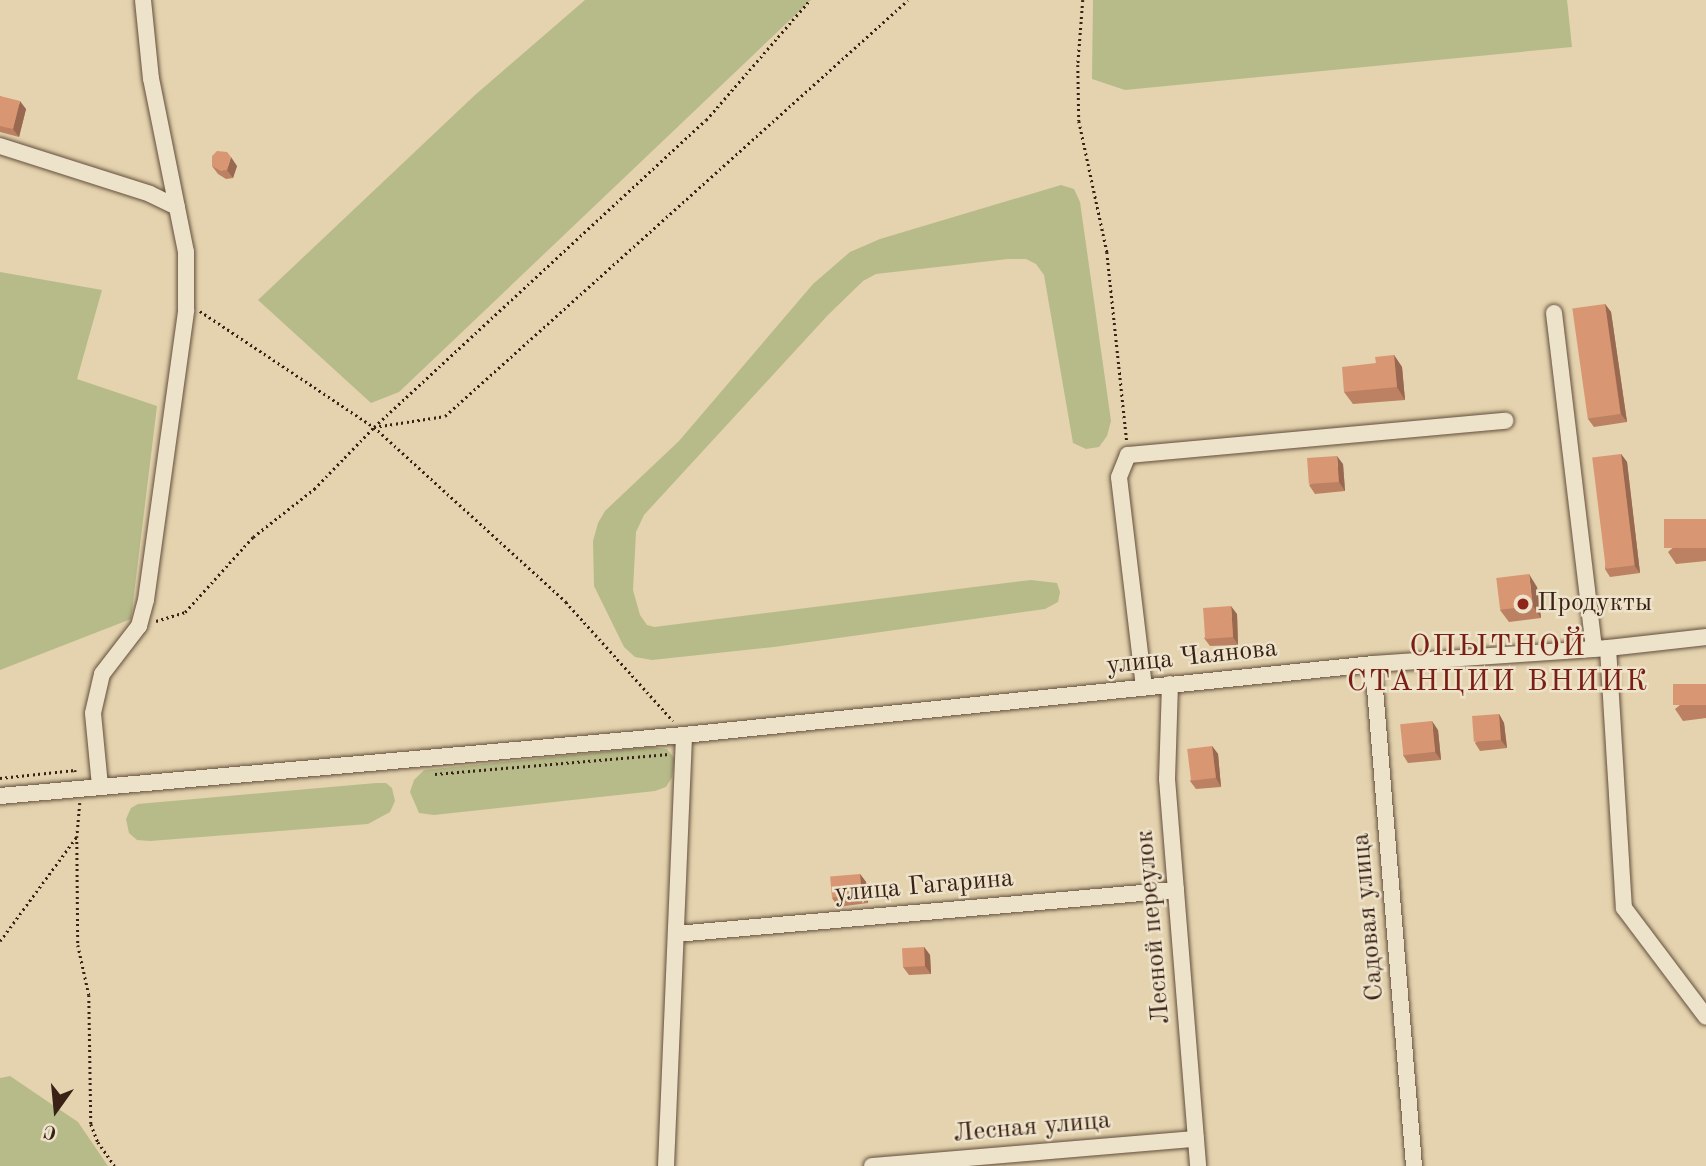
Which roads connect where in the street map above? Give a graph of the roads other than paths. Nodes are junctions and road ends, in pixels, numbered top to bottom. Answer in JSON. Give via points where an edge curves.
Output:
{"nodes":[{"id":1,"x":143,"y":0,"type":"edge"},
{"id":2,"x":0,"y":146,"type":"edge"},
{"id":3,"x":177,"y":207,"type":"junction"},
{"id":4,"x":1554,"y":313,"type":"dead end"},
{"id":5,"x":1505,"y":421,"type":"dead end"},
{"id":6,"x":1706,"y":637,"type":"edge"},
{"id":7,"x":1601,"y":649,"type":"junction"},
{"id":8,"x":1373,"y":664,"type":"junction"},
{"id":9,"x":1170,"y":684,"type":"junction"},
{"id":10,"x":1144,"y":687,"type":"junction"},
{"id":11,"x":684,"y":735,"type":"junction"},
{"id":12,"x":100,"y":786,"type":"junction"},
{"id":13,"x":0,"y":796,"type":"edge"},
{"id":14,"x":1176,"y":890,"type":"junction"},
{"id":15,"x":676,"y":933,"type":"junction"},
{"id":16,"x":1706,"y":1017,"type":"edge"},
{"id":17,"x":1196,"y":1139,"type":"junction"},
{"id":18,"x":666,"y":1166,"type":"edge"},
{"id":19,"x":872,"y":1166,"type":"edge"},
{"id":20,"x":1198,"y":1166,"type":"edge"},
{"id":21,"x":1414,"y":1166,"type":"edge"}],
"edges":[{"from":1,"to":3,"type":"street","via":[[151,79]]},
{"from":2,"to":3,"type":"street"},
{"from":3,"to":12,"type":"street","via":[[186,251],[186,310],[146,600],[139,626],[102,674],[93,713]]},
{"from":4,"to":7,"type":"street"},
{"from":5,"to":10,"type":"street","via":[[1128,455],[1119,477]]},
{"from":6,"to":7,"type":"street","name":"улица Чаянова"},
{"from":7,"to":8,"type":"street","name":"улица Чаянова"},
{"from":7,"to":16,"type":"street","via":[[1624,908]]},
{"from":8,"to":9,"type":"street","name":"улица Чаянова"},
{"from":8,"to":21,"type":"street","name":"Садовая улица"},
{"from":9,"to":10,"type":"street","name":"улица Чаянова"},
{"from":9,"to":14,"type":"street","name":"Лесной переулок","via":[[1167,779]]},
{"from":10,"to":11,"type":"street","name":"улица Чаянова"},
{"from":11,"to":12,"type":"street","name":"улица Чаянова"},
{"from":11,"to":15,"type":"street"},
{"from":12,"to":13,"type":"street","name":"улица Чаянова"},
{"from":14,"to":15,"type":"street","name":"улица Гагарина"},
{"from":14,"to":17,"type":"street","name":"Лесной переулок"},
{"from":15,"to":18,"type":"street"},
{"from":17,"to":19,"type":"street","name":"Лесная улица"},
{"from":17,"to":20,"type":"street","name":"Лесной переулок"}]}
